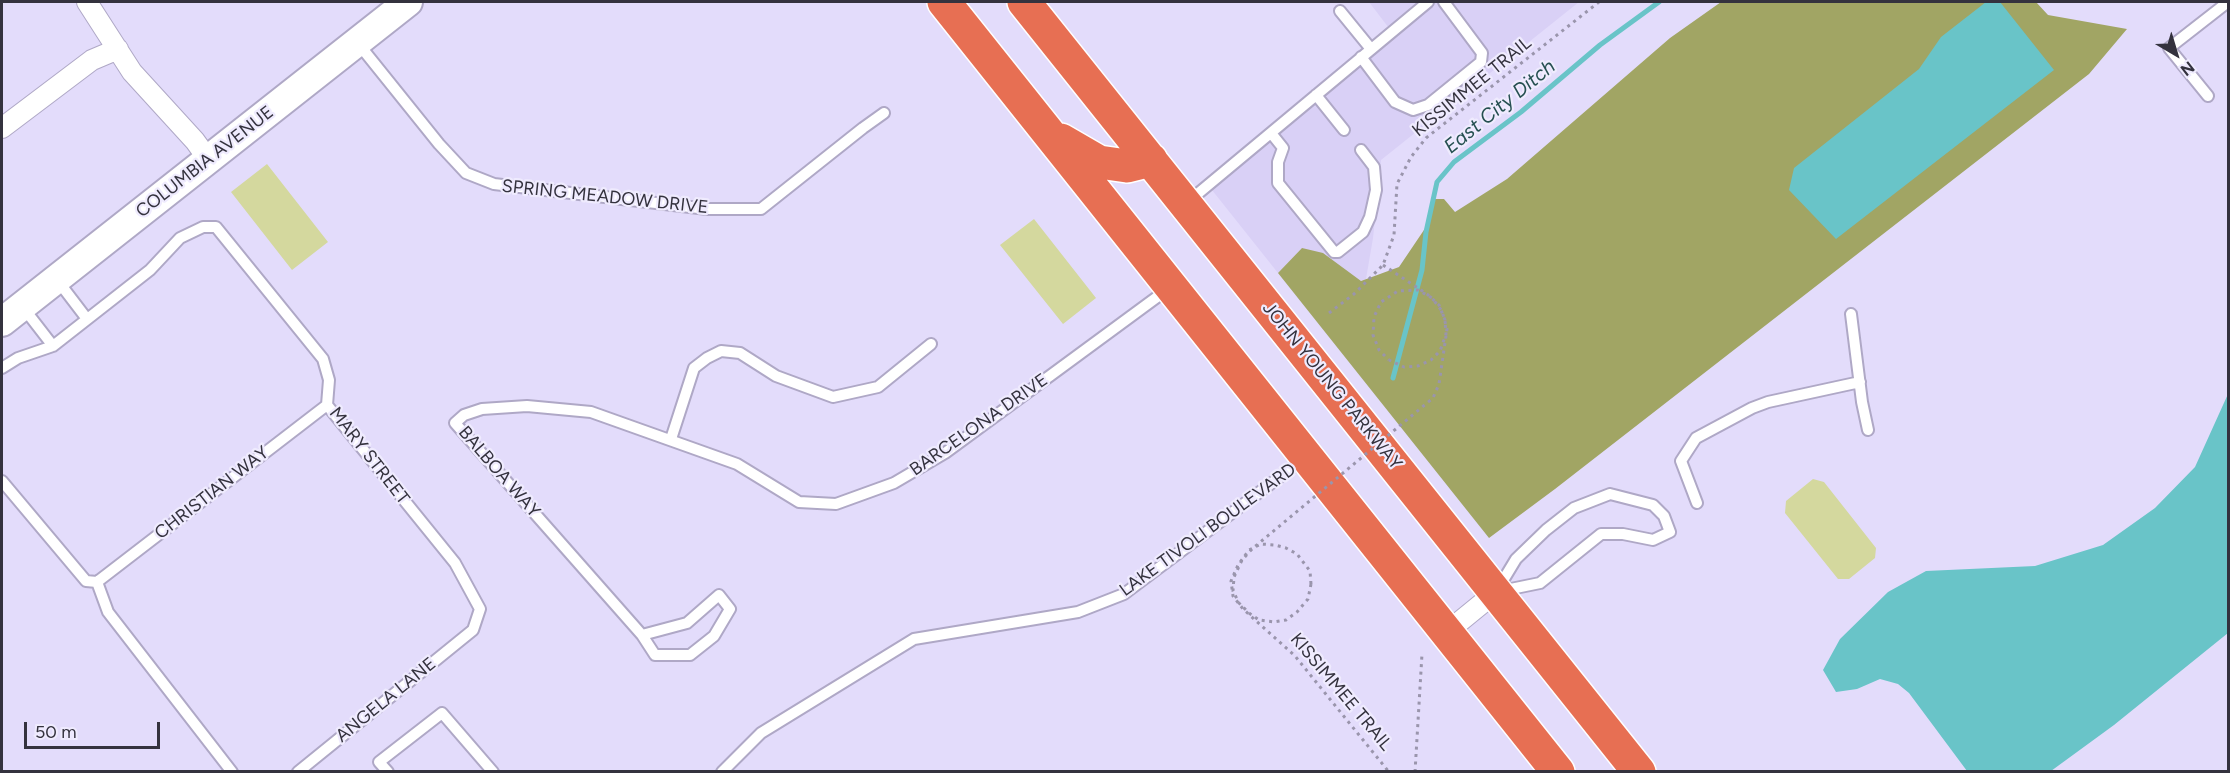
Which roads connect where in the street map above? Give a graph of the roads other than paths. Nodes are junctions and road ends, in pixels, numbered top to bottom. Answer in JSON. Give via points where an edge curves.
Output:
{"nodes":[{"id":1,"x":87,"y":2,"type":"edge"},
{"id":2,"x":408,"y":2,"type":"edge"},
{"id":3,"x":944,"y":2,"type":"edge"},
{"id":4,"x":1024,"y":2,"type":"edge"},
{"id":5,"x":1428,"y":2,"type":"edge"},
{"id":6,"x":1444,"y":2,"type":"edge"},
{"id":7,"x":2228,"y":2,"type":"edge"},
{"id":8,"x":1340,"y":11,"type":"dead end"},
{"id":9,"x":357,"y":42,"type":"junction"},
{"id":10,"x":118,"y":49,"type":"junction"},
{"id":11,"x":1371,"y":49,"type":"junction"},
{"id":12,"x":1361,"y":57,"type":"junction"},
{"id":13,"x":1316,"y":95,"type":"junction"},
{"id":14,"x":2208,"y":96,"type":"dead end"},
{"id":15,"x":884,"y":113,"type":"dead end"},
{"id":16,"x":2,"y":128,"type":"edge"},
{"id":17,"x":1344,"y":130,"type":"dead end"},
{"id":18,"x":1046,"y":131,"type":"junction"},
{"id":19,"x":1271,"y":133,"type":"junction"},
{"id":20,"x":1361,"y":150,"type":"dead end"},
{"id":21,"x":208,"y":159,"type":"junction"},
{"id":22,"x":1151,"y":160,"type":"junction"},
{"id":23,"x":1186,"y":203,"type":"junction"},
{"id":24,"x":56,"y":279,"type":"junction"},
{"id":25,"x":1171,"y":287,"type":"junction"},
{"id":26,"x":12,"y":314,"type":"edge"},
{"id":27,"x":1851,"y":314,"type":"dead end"},
{"id":28,"x":87,"y":319,"type":"junction"},
{"id":29,"x":931,"y":344,"type":"dead end"},
{"id":30,"x":53,"y":346,"type":"junction"},
{"id":31,"x":2,"y":368,"type":"edge"},
{"id":32,"x":1860,"y":382,"type":"junction"},
{"id":33,"x":327,"y":405,"type":"junction"},
{"id":34,"x":1868,"y":430,"type":"dead end"},
{"id":35,"x":671,"y":439,"type":"junction"},
{"id":36,"x":1308,"y":456,"type":"junction"},
{"id":37,"x":2,"y":481,"type":"edge"},
{"id":38,"x":1697,"y":503,"type":"dead end"},
{"id":39,"x":97,"y":582,"type":"junction"},
{"id":40,"x":1496,"y":592,"type":"junction"},
{"id":41,"x":473,"y":630,"type":"joint"},
{"id":42,"x":1447,"y":632,"type":"junction"},
{"id":43,"x":642,"y":635,"type":"junction"},
{"id":44,"x":232,"y":771,"type":"edge"},
{"id":45,"x":298,"y":771,"type":"edge"},
{"id":46,"x":388,"y":771,"type":"edge"},
{"id":47,"x":493,"y":771,"type":"edge"},
{"id":48,"x":722,"y":771,"type":"edge"},
{"id":49,"x":1558,"y":771,"type":"edge"},
{"id":50,"x":1639,"y":771,"type":"edge"}],
"edges":[{"from":1,"to":10,"type":"street"},
{"from":2,"to":9,"type":"street","name":"COLUMBIA AVENUE"},
{"from":3,"to":18,"type":"highway"},
{"from":4,"to":22,"type":"highway","name":"JOHN YOUNG PARKWAY"},
{"from":5,"to":11,"type":"lane"},
{"from":6,"to":12,"type":"lane","via":[[1482,53],[1481,62],[1428,105],[1413,110],[1395,102]]},
{"from":7,"to":14,"type":"lane","via":[[2169,48]]},
{"from":8,"to":11,"type":"lane"},
{"from":9,"to":15,"type":"lane","name":"SPRING MEADOW DRIVE","via":[[466,172],[494,184],[707,209],[761,210]]},
{"from":9,"to":21,"type":"street","name":"COLUMBIA AVENUE"},
{"from":10,"to":16,"type":"street","via":[[92,60]]},
{"from":10,"to":21,"type":"street","via":[[132,72]]},
{"from":11,"to":12,"type":"lane"},
{"from":12,"to":13,"type":"lane"},
{"from":13,"to":17,"type":"lane"},
{"from":13,"to":19,"type":"lane"},
{"from":18,"to":22,"type":"highway","via":[[1099,162],[1127,166]]},
{"from":18,"to":25,"type":"highway"},
{"from":19,"to":20,"type":"lane","via":[[1282,148],[1278,183],[1334,252],[1363,232],[1371,217],[1376,190],[1374,167]]},
{"from":19,"to":23,"type":"lane"},
{"from":21,"to":24,"type":"street","name":"COLUMBIA AVENUE"},
{"from":22,"to":23,"type":"highway","name":"JOHN YOUNG PARKWAY"},
{"from":23,"to":40,"type":"highway","name":"JOHN YOUNG PARKWAY"},
{"from":24,"to":26,"type":"street","name":"COLUMBIA AVENUE"},
{"from":24,"to":28,"type":"lane"},
{"from":25,"to":35,"type":"lane","name":"BARCELONA DRIVE","via":[[945,453],[894,483],[836,504],[799,502],[737,464]]},
{"from":25,"to":36,"type":"highway"},
{"from":26,"to":30,"type":"lane"},
{"from":27,"to":32,"type":"lane"},
{"from":28,"to":30,"type":"lane"},
{"from":28,"to":33,"type":"lane","name":"MARY STREET","via":[[150,270],[180,238],[203,227],[215,227],[323,359],[329,380]]},
{"from":29,"to":35,"type":"lane","via":[[878,387],[833,397],[776,376],[740,353],[721,351],[694,368]]},
{"from":30,"to":31,"type":"lane"},
{"from":32,"to":34,"type":"lane"},
{"from":32,"to":38,"type":"lane","via":[[1767,402],[1696,438],[1681,461]]},
{"from":33,"to":39,"type":"lane","name":"CHRISTIAN WAY"},
{"from":33,"to":41,"type":"lane","name":"MARY STREET","via":[[455,563],[480,609]]},
{"from":35,"to":43,"type":"lane","name":"BALBOA WAY","via":[[591,412],[526,406],[482,409],[455,423]]},
{"from":36,"to":42,"type":"highway"},
{"from":36,"to":48,"type":"lane","name":"LAKE TIVOLI BOULEVARD","via":[[1124,594],[1078,612],[914,639],[761,733]]},
{"from":37,"to":39,"type":"lane","via":[[86,581]]},
{"from":39,"to":44,"type":"lane","via":[[108,612]]},
{"from":40,"to":40,"type":"lane","via":[[1540,584],[1601,534],[1653,540],[1670,532],[1664,516],[1653,505],[1610,494],[1574,508],[1516,559]]},
{"from":40,"to":42,"type":"street"},
{"from":40,"to":50,"type":"highway","name":"JOHN YOUNG PARKWAY"},
{"from":41,"to":45,"type":"lane","name":"ANGELA LANE"},
{"from":42,"to":49,"type":"highway"},
{"from":43,"to":43,"type":"lane","via":[[655,655],[690,655],[714,636],[730,609],[719,595],[687,623]]},
{"from":46,"to":47,"type":"lane","via":[[379,762],[442,713]]}]}
